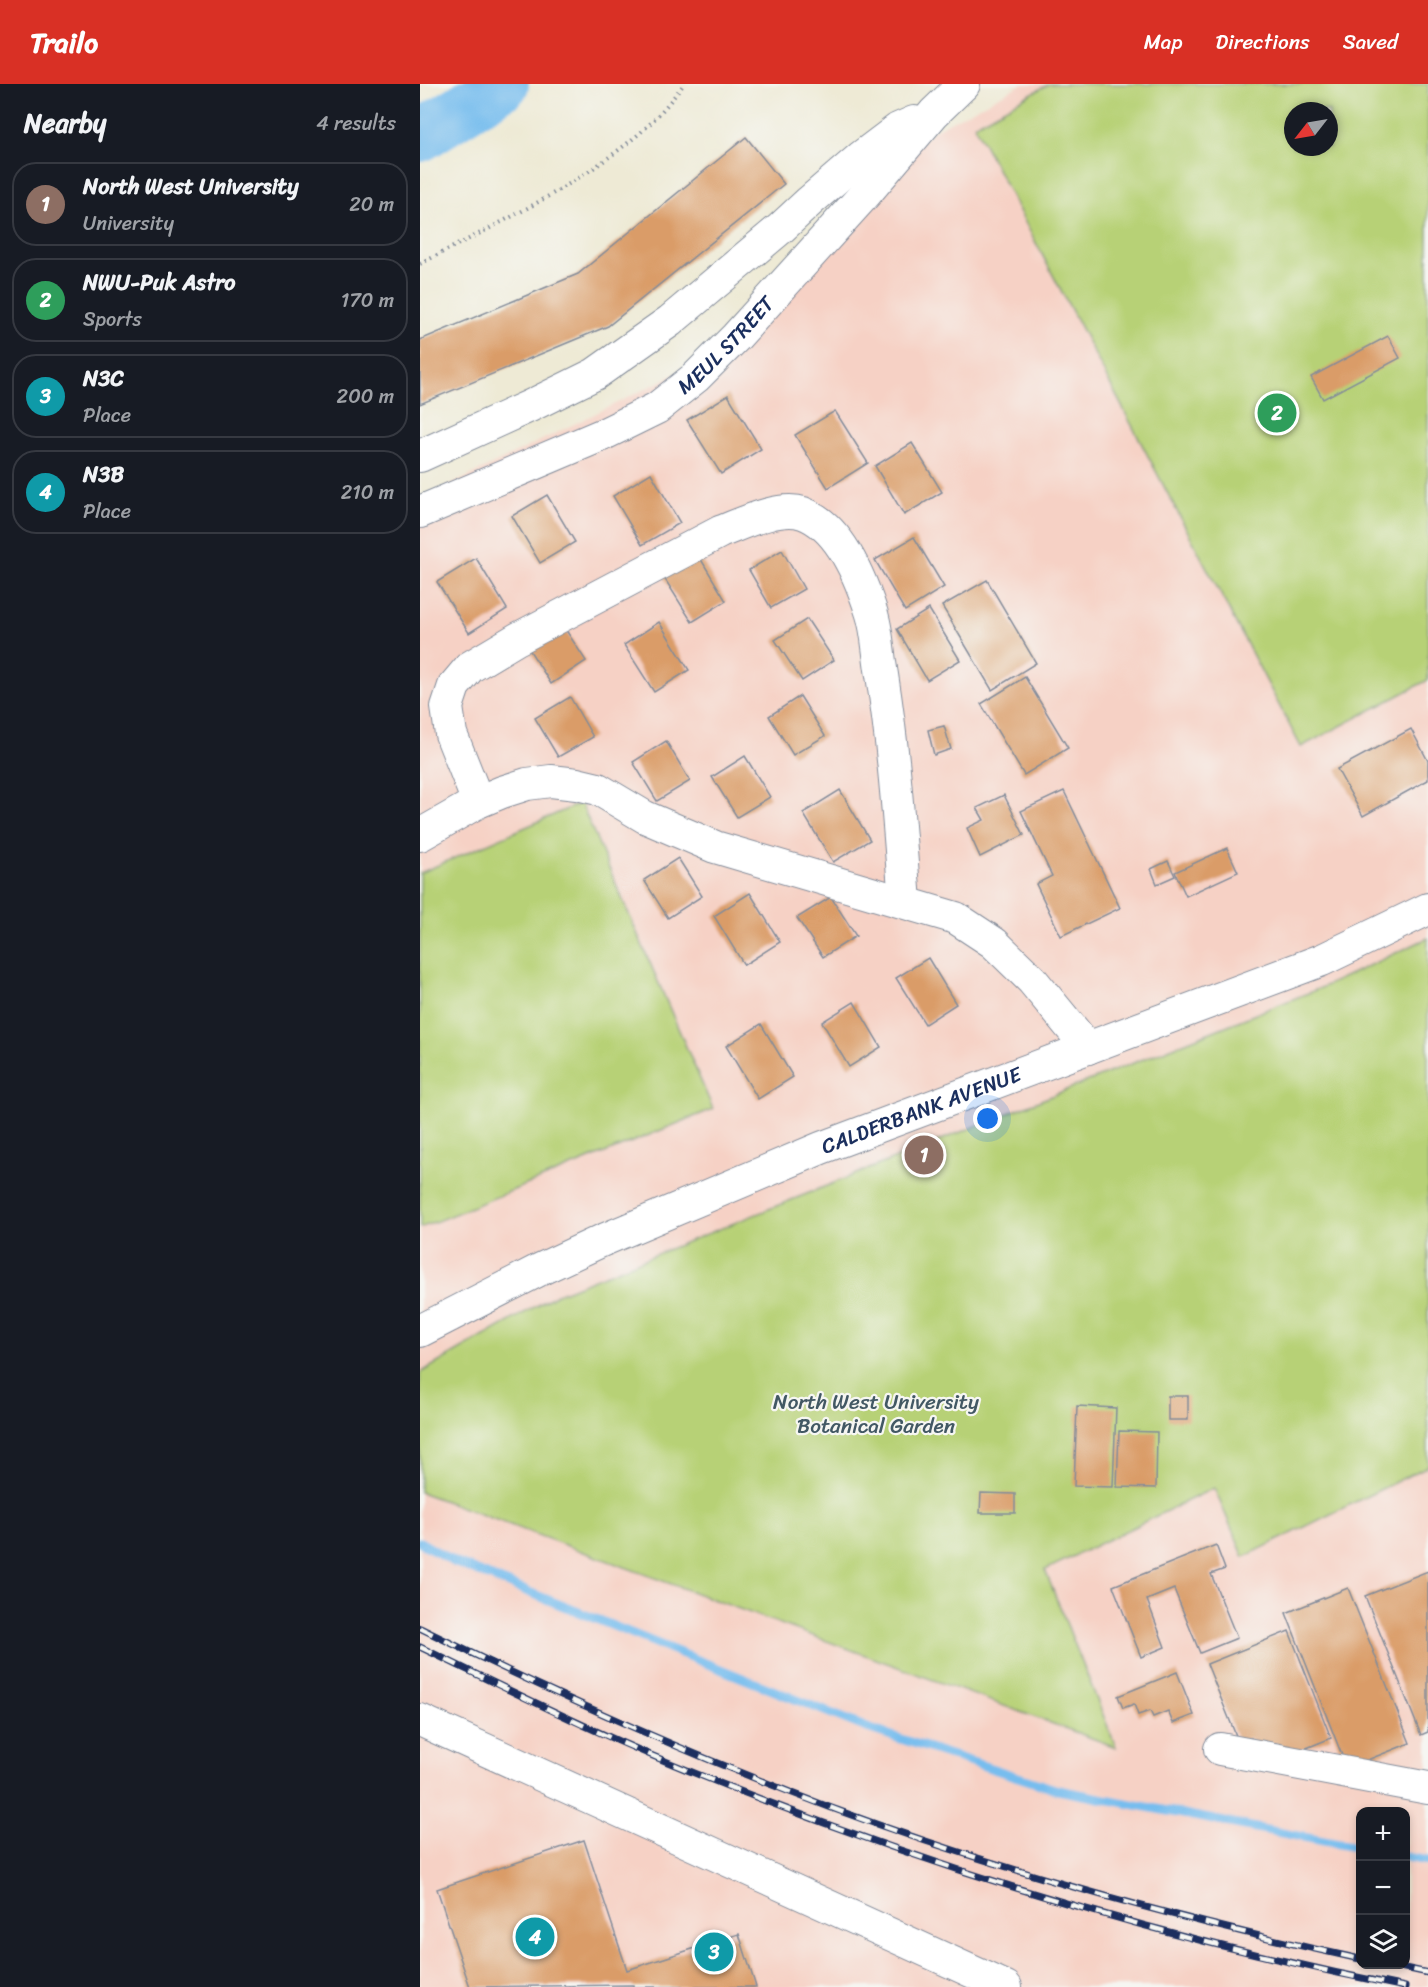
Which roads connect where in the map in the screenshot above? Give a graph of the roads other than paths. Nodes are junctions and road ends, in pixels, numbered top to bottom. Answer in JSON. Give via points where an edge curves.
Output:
{"nodes":[{"id":1,"x":964,"y":84,"type":"edge"},
{"id":2,"x":934,"y":112,"type":"junction"},
{"id":3,"x":420,"y":456,"type":"edge"},
{"id":4,"x":420,"y":512,"type":"edge"},
{"id":5,"x":478,"y":802,"type":"junction"},
{"id":6,"x":420,"y":835,"type":"edge"},
{"id":7,"x":905,"y":902,"type":"junction"},
{"id":8,"x":1428,"y":909,"type":"edge"},
{"id":9,"x":1088,"y":1048,"type":"junction"},
{"id":10,"x":420,"y":1331,"type":"edge"},
{"id":11,"x":420,"y":1720,"type":"edge"},
{"id":12,"x":1220,"y":1749,"type":"dead end"},
{"id":13,"x":1428,"y":1788,"type":"edge"},
{"id":14,"x":1006,"y":1987,"type":"edge"}],
"edges":[{"from":1,"to":2,"type":"street","name":"MEUL STREET"},
{"from":2,"to":3,"type":"street","via":[[898,129],[861,157],[670,321],[595,374]]},
{"from":2,"to":4,"type":"street","name":"MEUL STREET","via":[[736,337],[696,377],[657,408]]},
{"from":5,"to":6,"type":"street"},
{"from":5,"to":7,"type":"street","via":[[527,784],[577,784],[598,789],[645,817],[715,847]]},
{"from":5,"to":7,"type":"street","via":[[451,734],[447,707],[454,686],[470,667],[720,532],[763,516],[801,512],[822,524],[846,552],[872,612],[886,705]]},
{"from":7,"to":9,"type":"street","via":[[956,918],[994,944],[1032,980]]},
{"from":8,"to":9,"type":"street","name":"CALDERBANK AVENUE","via":[[1322,960]]},
{"from":9,"to":10,"type":"street","name":"CALDERBANK AVENUE","via":[[821,1148],[541,1269]]},
{"from":11,"to":14,"type":"street"},
{"from":12,"to":13,"type":"street"}]}
